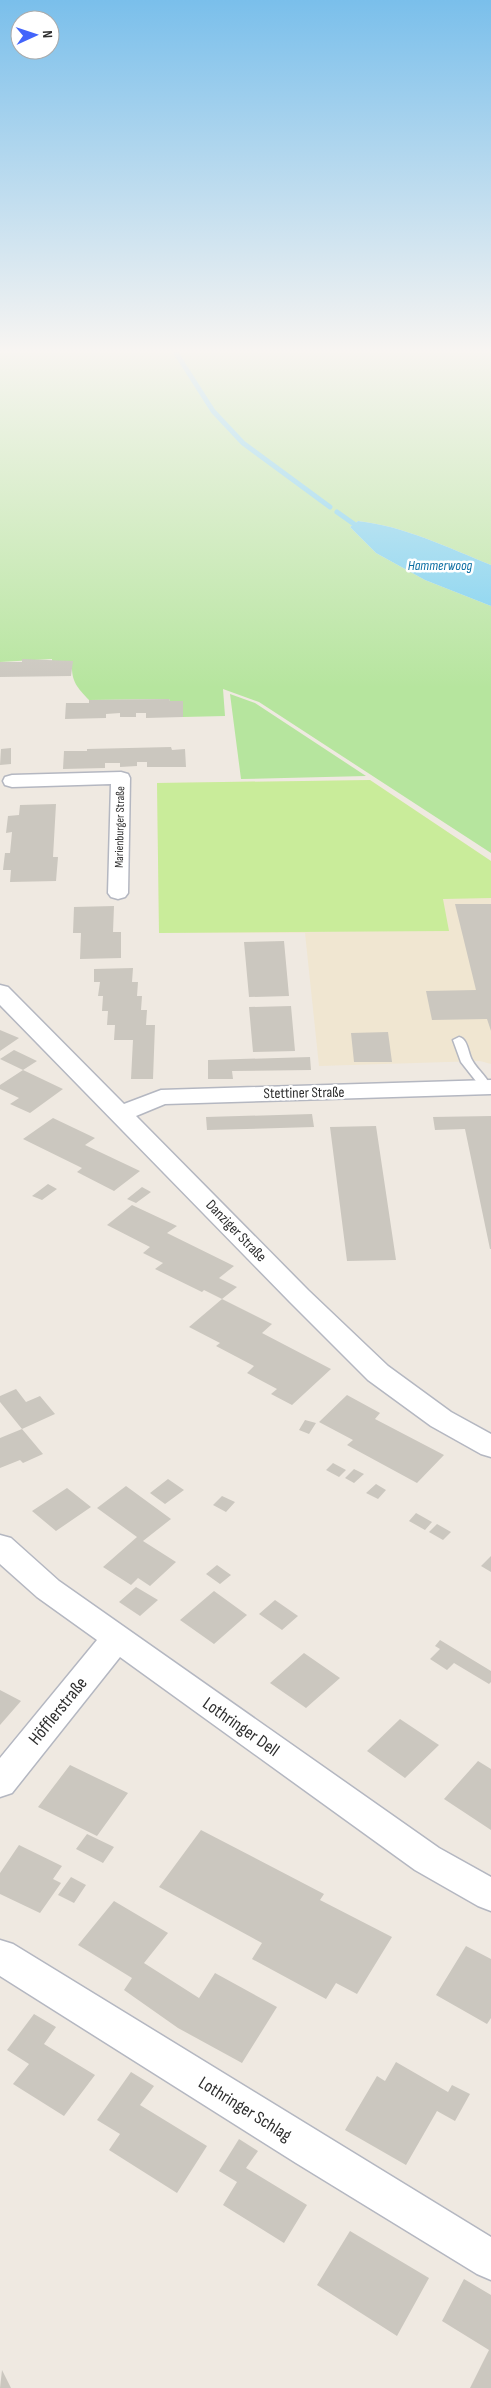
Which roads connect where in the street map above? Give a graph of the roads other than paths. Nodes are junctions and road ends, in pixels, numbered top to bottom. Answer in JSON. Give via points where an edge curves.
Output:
{"nodes":[{"id":1,"x":25,"y":764,"type":"dead end"},
{"id":2,"x":6,"y":784,"type":"edge"},
{"id":3,"x":118,"y":893,"type":"dead end"},
{"id":4,"x":0,"y":992,"type":"edge"},
{"id":5,"x":458,"y":1040,"type":"dead end"},
{"id":6,"x":489,"y":1088,"type":"edge"},
{"id":7,"x":120,"y":1114,"type":"junction"},
{"id":8,"x":491,"y":1447,"type":"edge"},
{"id":9,"x":0,"y":1546,"type":"edge"},
{"id":10,"x":117,"y":1638,"type":"junction"},
{"id":11,"x":0,"y":1783,"type":"edge"},
{"id":12,"x":491,"y":1895,"type":"edge"},
{"id":13,"x":0,"y":1956,"type":"edge"},
{"id":14,"x":491,"y":2260,"type":"edge"}],
"edges":[{"from":1,"to":2,"type":"street","name":"Marienburger Straße"},
{"from":2,"to":3,"type":"street","name":"Marienburger Straße","via":[[121,778]]},
{"from":4,"to":7,"type":"street","name":"Danziger Straße"},
{"from":5,"to":6,"type":"lane","via":[[467,1062]]},
{"from":6,"to":7,"type":"street","name":"Stettiner Straße","via":[[161,1096]]},
{"from":7,"to":8,"type":"street","name":"Danziger Straße","via":[[378,1373],[441,1419]]},
{"from":9,"to":10,"type":"street","name":"Lothringer Dell","via":[[48,1589]]},
{"from":10,"to":11,"type":"street","name":"Höfflerstraße"},
{"from":10,"to":12,"type":"street","name":"Lothringer Dell","via":[[427,1859]]},
{"from":13,"to":14,"type":"street","name":"Lothringer Schlag"}]}
